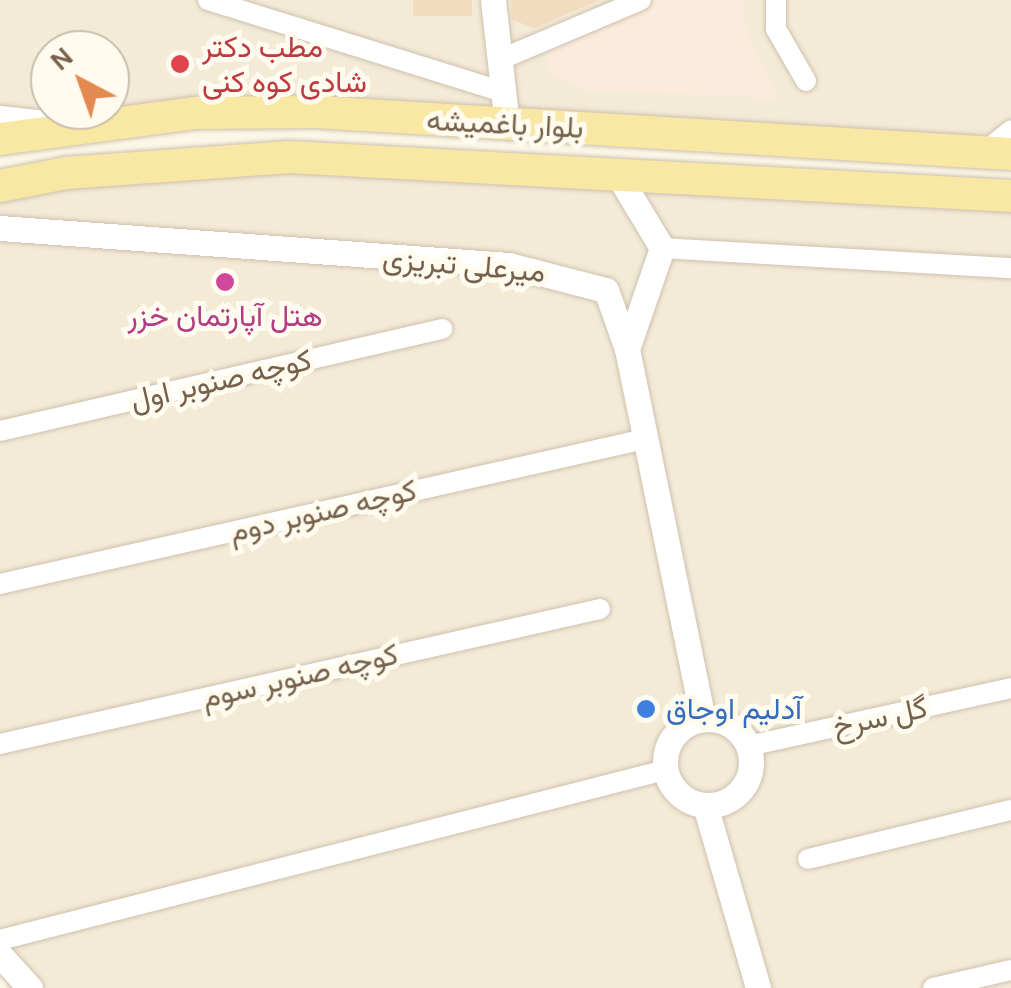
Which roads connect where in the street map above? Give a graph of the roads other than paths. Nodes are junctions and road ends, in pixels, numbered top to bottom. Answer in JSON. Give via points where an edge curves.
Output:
{"nodes":[{"id":1,"x":208,"y":0,"type":"edge"},
{"id":2,"x":493,"y":0,"type":"edge"},
{"id":3,"x":641,"y":0,"type":"edge"},
{"id":4,"x":776,"y":0,"type":"edge"},
{"id":5,"x":500,"y":60,"type":"junction"},
{"id":6,"x":806,"y":81,"type":"dead end"},
{"id":7,"x":505,"y":108,"type":"junction"},
{"id":8,"x":0,"y":120,"type":"edge"},
{"id":9,"x":130,"y":122,"type":"edge"},
{"id":10,"x":30,"y":123,"type":"edge"},
{"id":11,"x":44,"y":130,"type":"edge"},
{"id":12,"x":1011,"y":130,"type":"edge"},
{"id":13,"x":0,"y":140,"type":"edge"},
{"id":14,"x":997,"y":154,"type":"edge"},
{"id":15,"x":618,"y":175,"type":"junction"},
{"id":16,"x":0,"y":186,"type":"edge"},
{"id":17,"x":1011,"y":196,"type":"edge"},
{"id":18,"x":0,"y":228,"type":"edge"},
{"id":19,"x":662,"y":248,"type":"junction"},
{"id":20,"x":1011,"y":268,"type":"edge"},
{"id":21,"x":442,"y":330,"type":"dead end"},
{"id":22,"x":627,"y":349,"type":"junction"},
{"id":23,"x":0,"y":431,"type":"edge"},
{"id":24,"x":645,"y":438,"type":"junction"},
{"id":25,"x":0,"y":584,"type":"edge"},
{"id":26,"x":600,"y":609,"type":"dead end"},
{"id":27,"x":1011,"y":688,"type":"edge"},
{"id":28,"x":703,"y":719,"type":"junction"},
{"id":29,"x":0,"y":744,"type":"edge"},
{"id":30,"x":748,"y":746,"type":"junction"},
{"id":31,"x":665,"y":770,"type":"junction"},
{"id":32,"x":705,"y":805,"type":"junction"},
{"id":33,"x":1011,"y":810,"type":"edge"},
{"id":34,"x":808,"y":859,"type":"dead end"},
{"id":35,"x":0,"y":940,"type":"edge"},
{"id":36,"x":0,"y":955,"type":"edge"},
{"id":37,"x":1011,"y":970,"type":"edge"},
{"id":38,"x":30,"y":988,"type":"edge"},
{"id":39,"x":758,"y":988,"type":"edge"},
{"id":40,"x":933,"y":988,"type":"edge"}],
"edges":[{"from":1,"to":7,"type":"street"},
{"from":2,"to":5,"type":"street"},
{"from":3,"to":5,"type":"street"},
{"from":4,"to":6,"type":"street","via":[[776,29]]},
{"from":5,"to":7,"type":"street"},
{"from":7,"to":9,"type":"main road","name":"بلوار باغمیشه"},
{"from":7,"to":14,"type":"main road","name":"بلوار باغمیشه"},
{"from":8,"to":10,"type":"main road"},
{"from":11,"to":13,"type":"main road","name":"بلوار باغمیشه"},
{"from":12,"to":14,"type":"street"},
{"from":15,"to":16,"type":"main road","name":"بلوار باغمیشه","via":[[271,158]]},
{"from":15,"to":17,"type":"main road","name":"بلوار باغمیشه"},
{"from":15,"to":19,"type":"street"},
{"from":18,"to":22,"type":"street","name":"میرعلی تبریزی","via":[[568,274],[606,290]]},
{"from":19,"to":20,"type":"street"},
{"from":19,"to":22,"type":"street"},
{"from":21,"to":23,"type":"street","name":"کوچه صنوبر اول"},
{"from":22,"to":24,"type":"street","name":"میرعلی تبریزی"},
{"from":24,"to":25,"type":"street","name":"کوچه صنوبر دوم"},
{"from":24,"to":28,"type":"street","name":"میرعلی تبریزی"},
{"from":26,"to":29,"type":"street","name":"کوچه صنوبر سوم"},
{"from":27,"to":30,"type":"street","name":"گل سرخ"},
{"from":28,"to":30,"type":"street","via":[[730,725]]},
{"from":28,"to":31,"type":"street","via":[[669,743]]},
{"from":30,"to":32,"type":"street","via":[[742,787]]},
{"from":31,"to":32,"type":"street","via":[[679,794]]},
{"from":31,"to":35,"type":"street"},
{"from":32,"to":39,"type":"street"},
{"from":33,"to":34,"type":"street"},
{"from":36,"to":38,"type":"street"},
{"from":37,"to":40,"type":"street"}]}
